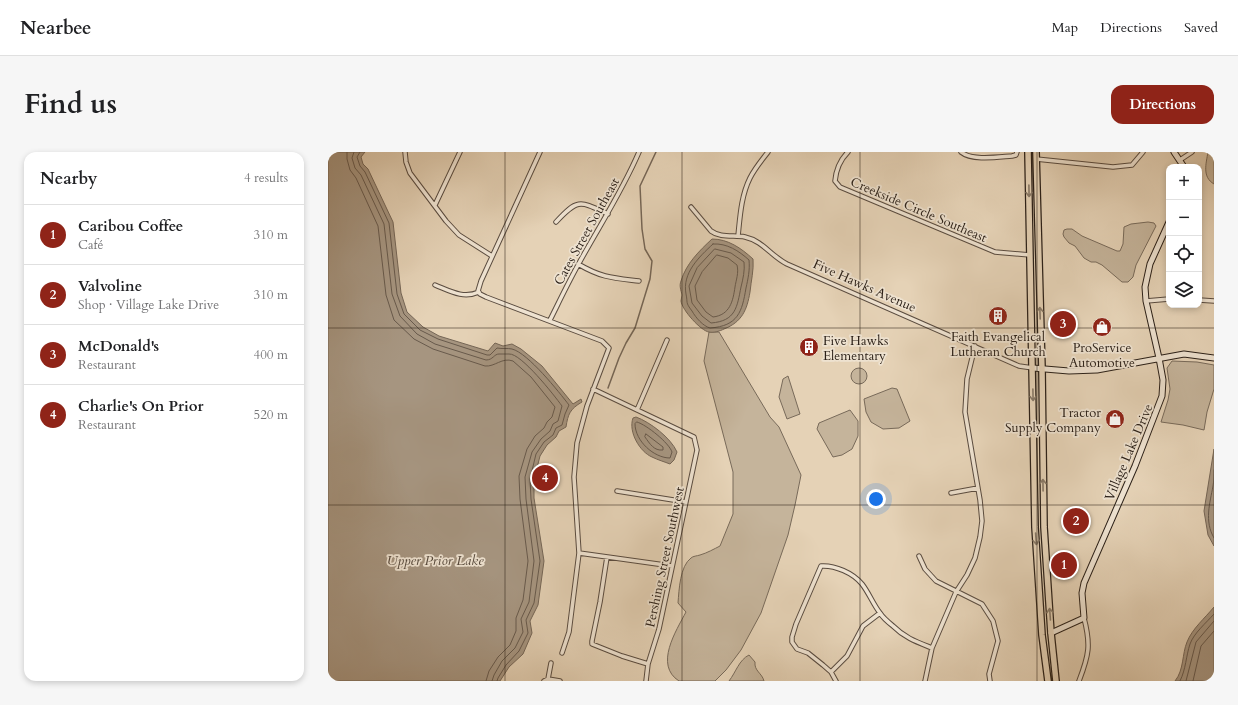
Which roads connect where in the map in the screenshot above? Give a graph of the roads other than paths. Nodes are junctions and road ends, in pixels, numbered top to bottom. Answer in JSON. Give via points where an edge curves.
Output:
{"nodes":[{"id":1,"x":405,"y":152,"type":"edge"},
{"id":2,"x":460,"y":152,"type":"edge"},
{"id":3,"x":540,"y":152,"type":"edge"},
{"id":4,"x":639,"y":152,"type":"edge"},
{"id":5,"x":768,"y":152,"type":"edge"},
{"id":6,"x":848,"y":152,"type":"edge"},
{"id":7,"x":961,"y":152,"type":"edge"},
{"id":8,"x":1017,"y":152,"type":"edge"},
{"id":9,"x":1028,"y":152,"type":"edge"},
{"id":10,"x":1036,"y":152,"type":"edge"},
{"id":11,"x":1143,"y":152,"type":"edge"},
{"id":12,"x":1174,"y":152,"type":"edge"},
{"id":13,"x":1192,"y":152,"type":"edge"},
{"id":14,"x":1036,"y":159,"type":"junction"},
{"id":15,"x":1180,"y":160,"type":"junction"},
{"id":16,"x":1182,"y":164,"type":"edge"},
{"id":17,"x":435,"y":206,"type":"junction"},
{"id":18,"x":691,"y":207,"type":"dead end"},
{"id":19,"x":608,"y":214,"type":"junction"},
{"id":20,"x":556,"y":222,"type":"dead end"},
{"id":21,"x":1166,"y":229,"type":"edge"},
{"id":22,"x":738,"y":236,"type":"junction"},
{"id":23,"x":1030,"y":255,"type":"junction"},
{"id":24,"x":492,"y":256,"type":"junction"},
{"id":25,"x":578,"y":264,"type":"junction"},
{"id":26,"x":638,"y":281,"type":"dead end"},
{"id":27,"x":435,"y":285,"type":"dead end"},
{"id":28,"x":479,"y":292,"type":"junction"},
{"id":29,"x":1166,"y":299,"type":"edge"},
{"id":30,"x":1202,"y":300,"type":"edge"},
{"id":31,"x":1146,"y":301,"type":"junction"},
{"id":32,"x":1214,"y":301,"type":"edge"},
{"id":33,"x":550,"y":320,"type":"junction"},
{"id":34,"x":667,"y":340,"type":"dead end"},
{"id":35,"x":975,"y":346,"type":"junction"},
{"id":36,"x":1159,"y":358,"type":"junction"},
{"id":37,"x":1214,"y":358,"type":"edge"},
{"id":38,"x":1033,"y":368,"type":"junction"},
{"id":39,"x":1042,"y":369,"type":"junction"},
{"id":40,"x":593,"y":389,"type":"junction"},
{"id":41,"x":637,"y":410,"type":"junction"},
{"id":42,"x":978,"y":488,"type":"junction"},
{"id":43,"x":617,"y":491,"type":"dead end"},
{"id":44,"x":951,"y":493,"type":"dead end"},
{"id":45,"x":686,"y":502,"type":"junction"},
{"id":46,"x":579,"y":554,"type":"junction"},
{"id":47,"x":919,"y":556,"type":"dead end"},
{"id":48,"x":608,"y":557,"type":"junction"},
{"id":49,"x":672,"y":566,"type":"junction"},
{"id":50,"x":956,"y":592,"type":"junction"},
{"id":51,"x":880,"y":613,"type":"junction"},
{"id":52,"x":1084,"y":618,"type":"junction"},
{"id":53,"x":1051,"y":633,"type":"junction"},
{"id":54,"x":932,"y":648,"type":"junction"},
{"id":55,"x":562,"y":653,"type":"dead end"},
{"id":56,"x":551,"y":662,"type":"dead end"},
{"id":57,"x":648,"y":664,"type":"junction"},
{"id":58,"x":830,"y":672,"type":"junction"},
{"id":59,"x":546,"y":680,"type":"edge"},
{"id":60,"x":560,"y":681,"type":"edge"},
{"id":61,"x":646,"y":681,"type":"edge"},
{"id":62,"x":836,"y":681,"type":"edge"},
{"id":63,"x":925,"y":681,"type":"edge"},
{"id":64,"x":990,"y":681,"type":"edge"},
{"id":65,"x":1048,"y":681,"type":"edge"},
{"id":66,"x":1056,"y":681,"type":"edge"},
{"id":67,"x":1079,"y":681,"type":"edge"}],
"edges":[{"from":1,"to":17,"type":"street","via":[[410,173]]},
{"from":2,"to":17,"type":"street"},
{"from":3,"to":24,"type":"street"},
{"from":4,"to":19,"type":"street","name":"Cates Street Southeast"},
{"from":5,"to":22,"type":"street","via":[[747,186]]},
{"from":6,"to":23,"type":"street","name":"Creekside Circle Southeast","via":[[835,173],[835,181],[840,187],[995,252]]},
{"from":7,"to":8,"type":"street","via":[[974,157],[1012,156]]},
{"from":9,"to":23,"type":"main road","one_way":true},
{"from":10,"to":14,"type":"main road"},
{"from":11,"to":14,"type":"street","via":[[1132,165],[1113,167]]},
{"from":12,"to":15,"type":"street"},
{"from":13,"to":15,"type":"street"},
{"from":39,"to":14,"type":"main road","one_way":true},
{"from":15,"to":16,"type":"street"},
{"from":17,"to":24,"type":"street","via":[[459,235]]},
{"from":18,"to":22,"type":"street","name":"Five Hawks Avenue","via":[[715,234]]},
{"from":19,"to":20,"type":"street","via":[[586,203],[575,204]]},
{"from":19,"to":25,"type":"street","name":"Cates Street Southeast"},
{"from":21,"to":31,"type":"street","name":"Village Lake Drive","via":[[1150,264],[1145,287]]},
{"from":22,"to":35,"type":"street","name":"Five Hawks Avenue","via":[[759,243],[782,262]]},
{"from":23,"to":38,"type":"main road"},
{"from":24,"to":28,"type":"street"},
{"from":25,"to":26,"type":"street","via":[[608,278]]},
{"from":25,"to":33,"type":"street","name":"Cates Street Southeast"},
{"from":27,"to":28,"type":"street","via":[[462,295]]},
{"from":28,"to":33,"type":"street","via":[[486,297]]},
{"from":29,"to":31,"type":"street"},
{"from":30,"to":32,"type":"street"},
{"from":31,"to":36,"type":"street","name":"Village Lake Drive"},
{"from":33,"to":40,"type":"street","via":[[602,341],[609,348]]},
{"from":34,"to":41,"type":"street"},
{"from":35,"to":38,"type":"street","name":"Five Hawks Avenue","via":[[1019,366]]},
{"from":35,"to":42,"type":"street","via":[[967,379],[966,412]]},
{"from":36,"to":37,"type":"street","name":"Five Hawks Avenue","via":[[1184,354]]},
{"from":36,"to":39,"type":"street","name":"Five Hawks Avenue","via":[[1097,370]]},
{"from":36,"to":52,"type":"street","name":"Village Lake Drive","via":[[1163,380],[1162,396],[1135,466],[1084,582]]},
{"from":38,"to":39,"type":"street","name":"Five Hawks Avenue"},
{"from":38,"to":65,"type":"main road","one_way":true,"via":[[1035,527],[1042,635]]},
{"from":53,"to":39,"type":"main road","one_way":true,"via":[[1044,527]]},
{"from":40,"to":41,"type":"street"},
{"from":40,"to":46,"type":"street","via":[[577,443],[574,477]]},
{"from":41,"to":45,"type":"street","name":"Pershing Street Southwest","via":[[694,437],[697,450]]},
{"from":42,"to":44,"type":"street"},
{"from":42,"to":50,"type":"street","via":[[982,521],[980,537],[975,558]]},
{"from":43,"to":45,"type":"street"},
{"from":45,"to":49,"type":"street","name":"Pershing Street Southwest"},
{"from":46,"to":48,"type":"street"},
{"from":46,"to":55,"type":"street","via":[[569,632]]},
{"from":47,"to":50,"type":"street","via":[[936,581]]},
{"from":48,"to":49,"type":"street"},
{"from":48,"to":57,"type":"street","via":[[592,644]]},
{"from":49,"to":57,"type":"street","name":"Pershing Street Southwest","via":[[659,629]]},
{"from":50,"to":54,"type":"street"},
{"from":50,"to":64,"type":"street","via":[[982,604],[992,621],[998,641],[989,674]]},
{"from":51,"to":54,"type":"street","via":[[906,638]]},
{"from":51,"to":58,"type":"street","via":[[863,626],[847,656]]},
{"from":51,"to":58,"type":"street","via":[[861,583],[829,565],[821,566],[796,624],[792,642],[797,649],[815,658]]},
{"from":52,"to":53,"type":"street"},
{"from":52,"to":67,"type":"street","via":[[1088,636],[1088,655]]},
{"from":53,"to":66,"type":"main road"},
{"from":54,"to":63,"type":"street"},
{"from":56,"to":59,"type":"street"},
{"from":57,"to":61,"type":"street","name":"Pershing Street Southwest"},
{"from":58,"to":62,"type":"street"},
{"from":59,"to":60,"type":"street"}]}
